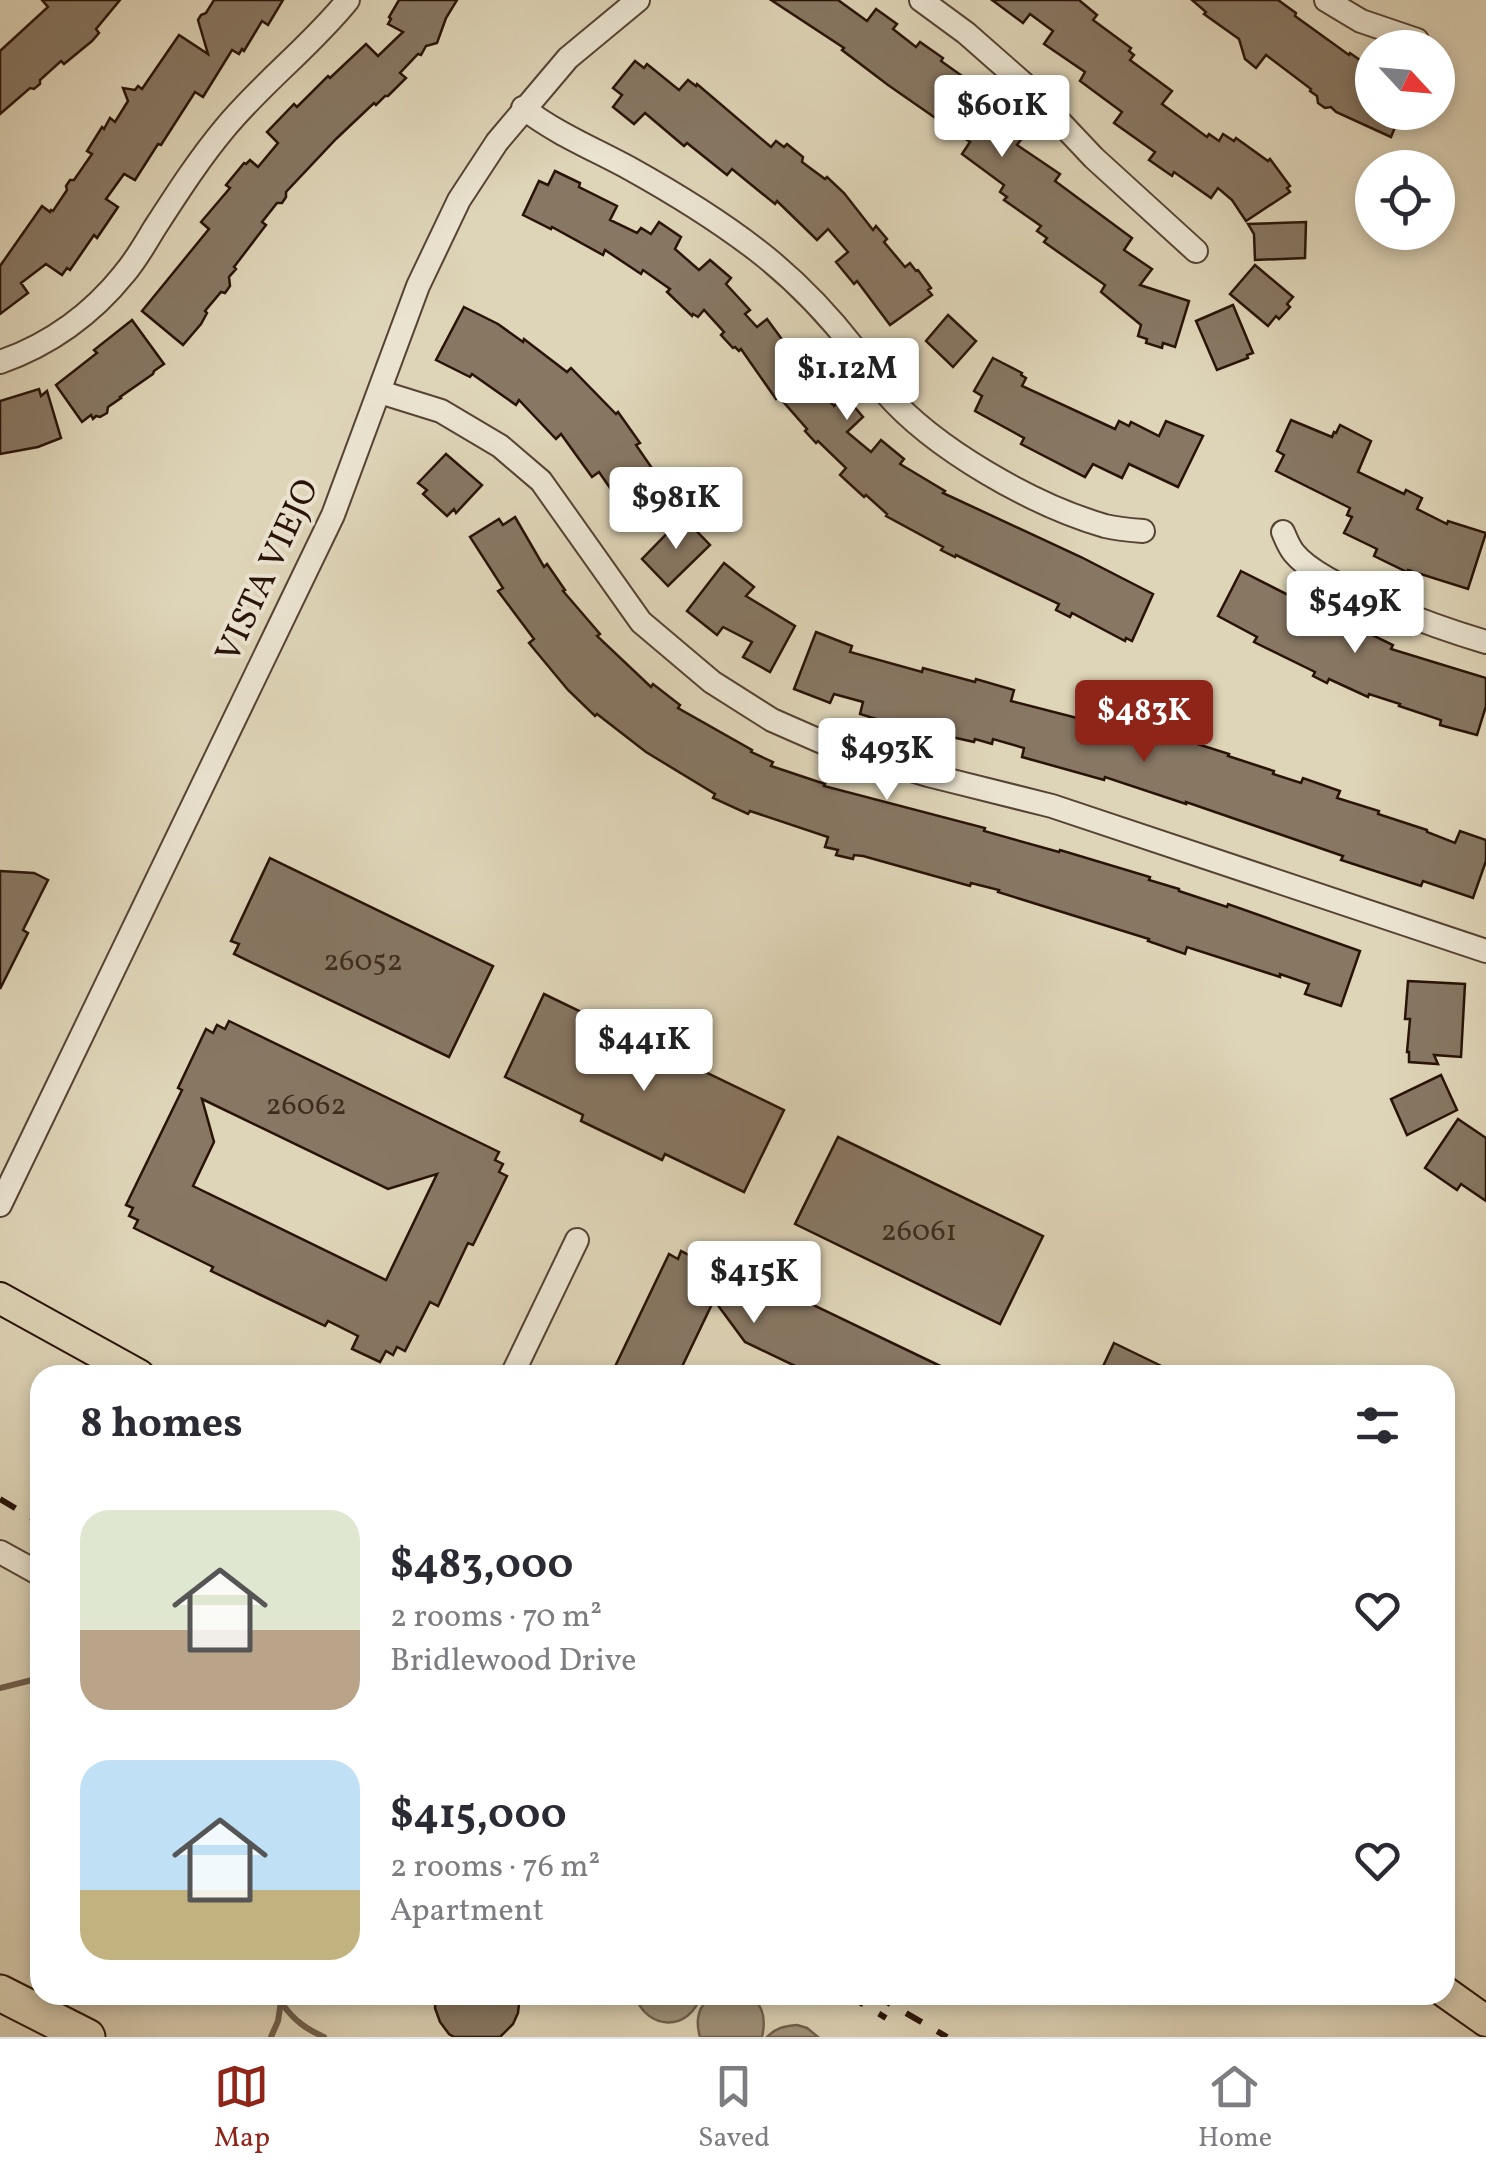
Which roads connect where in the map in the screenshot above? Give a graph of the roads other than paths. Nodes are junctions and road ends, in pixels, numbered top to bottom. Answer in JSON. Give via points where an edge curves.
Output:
{"nodes":[{"id":1,"x":348,"y":0,"type":"edge"},
{"id":2,"x":638,"y":0,"type":"edge"},
{"id":3,"x":921,"y":0,"type":"edge"},
{"id":4,"x":1326,"y":0,"type":"edge"},
{"id":5,"x":609,"y":8,"type":"edge"},
{"id":6,"x":1388,"y":30,"type":"edge"},
{"id":7,"x":523,"y":108,"type":"junction"},
{"id":8,"x":1196,"y":252,"type":"dead end"},
{"id":9,"x":0,"y":362,"type":"edge"},
{"id":10,"x":380,"y":392,"type":"junction"},
{"id":11,"x":1142,"y":531,"type":"dead end"},
{"id":12,"x":1282,"y":532,"type":"dead end"},
{"id":13,"x":1486,"y":642,"type":"edge"},
{"id":14,"x":1486,"y":951,"type":"edge"},
{"id":15,"x":0,"y":1206,"type":"edge"},
{"id":16,"x":577,"y":1240,"type":"dead end"},
{"id":17,"x":0,"y":1298,"type":"edge"},
{"id":18,"x":121,"y":1365,"type":"edge"},
{"id":19,"x":517,"y":1365,"type":"edge"},
{"id":20,"x":0,"y":1552,"type":"edge"},
{"id":21,"x":30,"y":1568,"type":"edge"},
{"id":22,"x":0,"y":1993,"type":"edge"},
{"id":23,"x":1455,"y":1999,"type":"edge"},
{"id":24,"x":1486,"y":2020,"type":"edge"},
{"id":25,"x":87,"y":2037,"type":"edge"}],
"edges":[{"from":1,"to":9,"type":"street","via":[[223,130],[97,304],[58,334]]},
{"from":2,"to":5,"type":"street","name":"VISTA VIEJO"},
{"from":3,"to":8,"type":"street","via":[[1024,84]]},
{"from":4,"to":6,"type":"street"},
{"from":5,"to":7,"type":"street","name":"VISTA VIEJO"},
{"from":7,"to":10,"type":"street","name":"VISTA VIEJO","via":[[459,200],[418,286]]},
{"from":7,"to":11,"type":"street","via":[[700,210],[759,252],[814,301],[886,393],[976,467],[1070,513]]},
{"from":10,"to":14,"type":"street","via":[[442,412],[514,458],[541,481],[641,622],[712,682],[772,720],[829,745],[1052,806]]},
{"from":10,"to":15,"type":"street","name":"VISTA VIEJO","via":[[332,515]]},
{"from":12,"to":13,"type":"street","via":[[1295,555],[1327,578]]},
{"from":16,"to":19,"type":"street"},
{"from":17,"to":18,"type":"main road"},
{"from":20,"to":21,"type":"street"},
{"from":22,"to":25,"type":"highway"},
{"from":23,"to":24,"type":"main road"}]}
